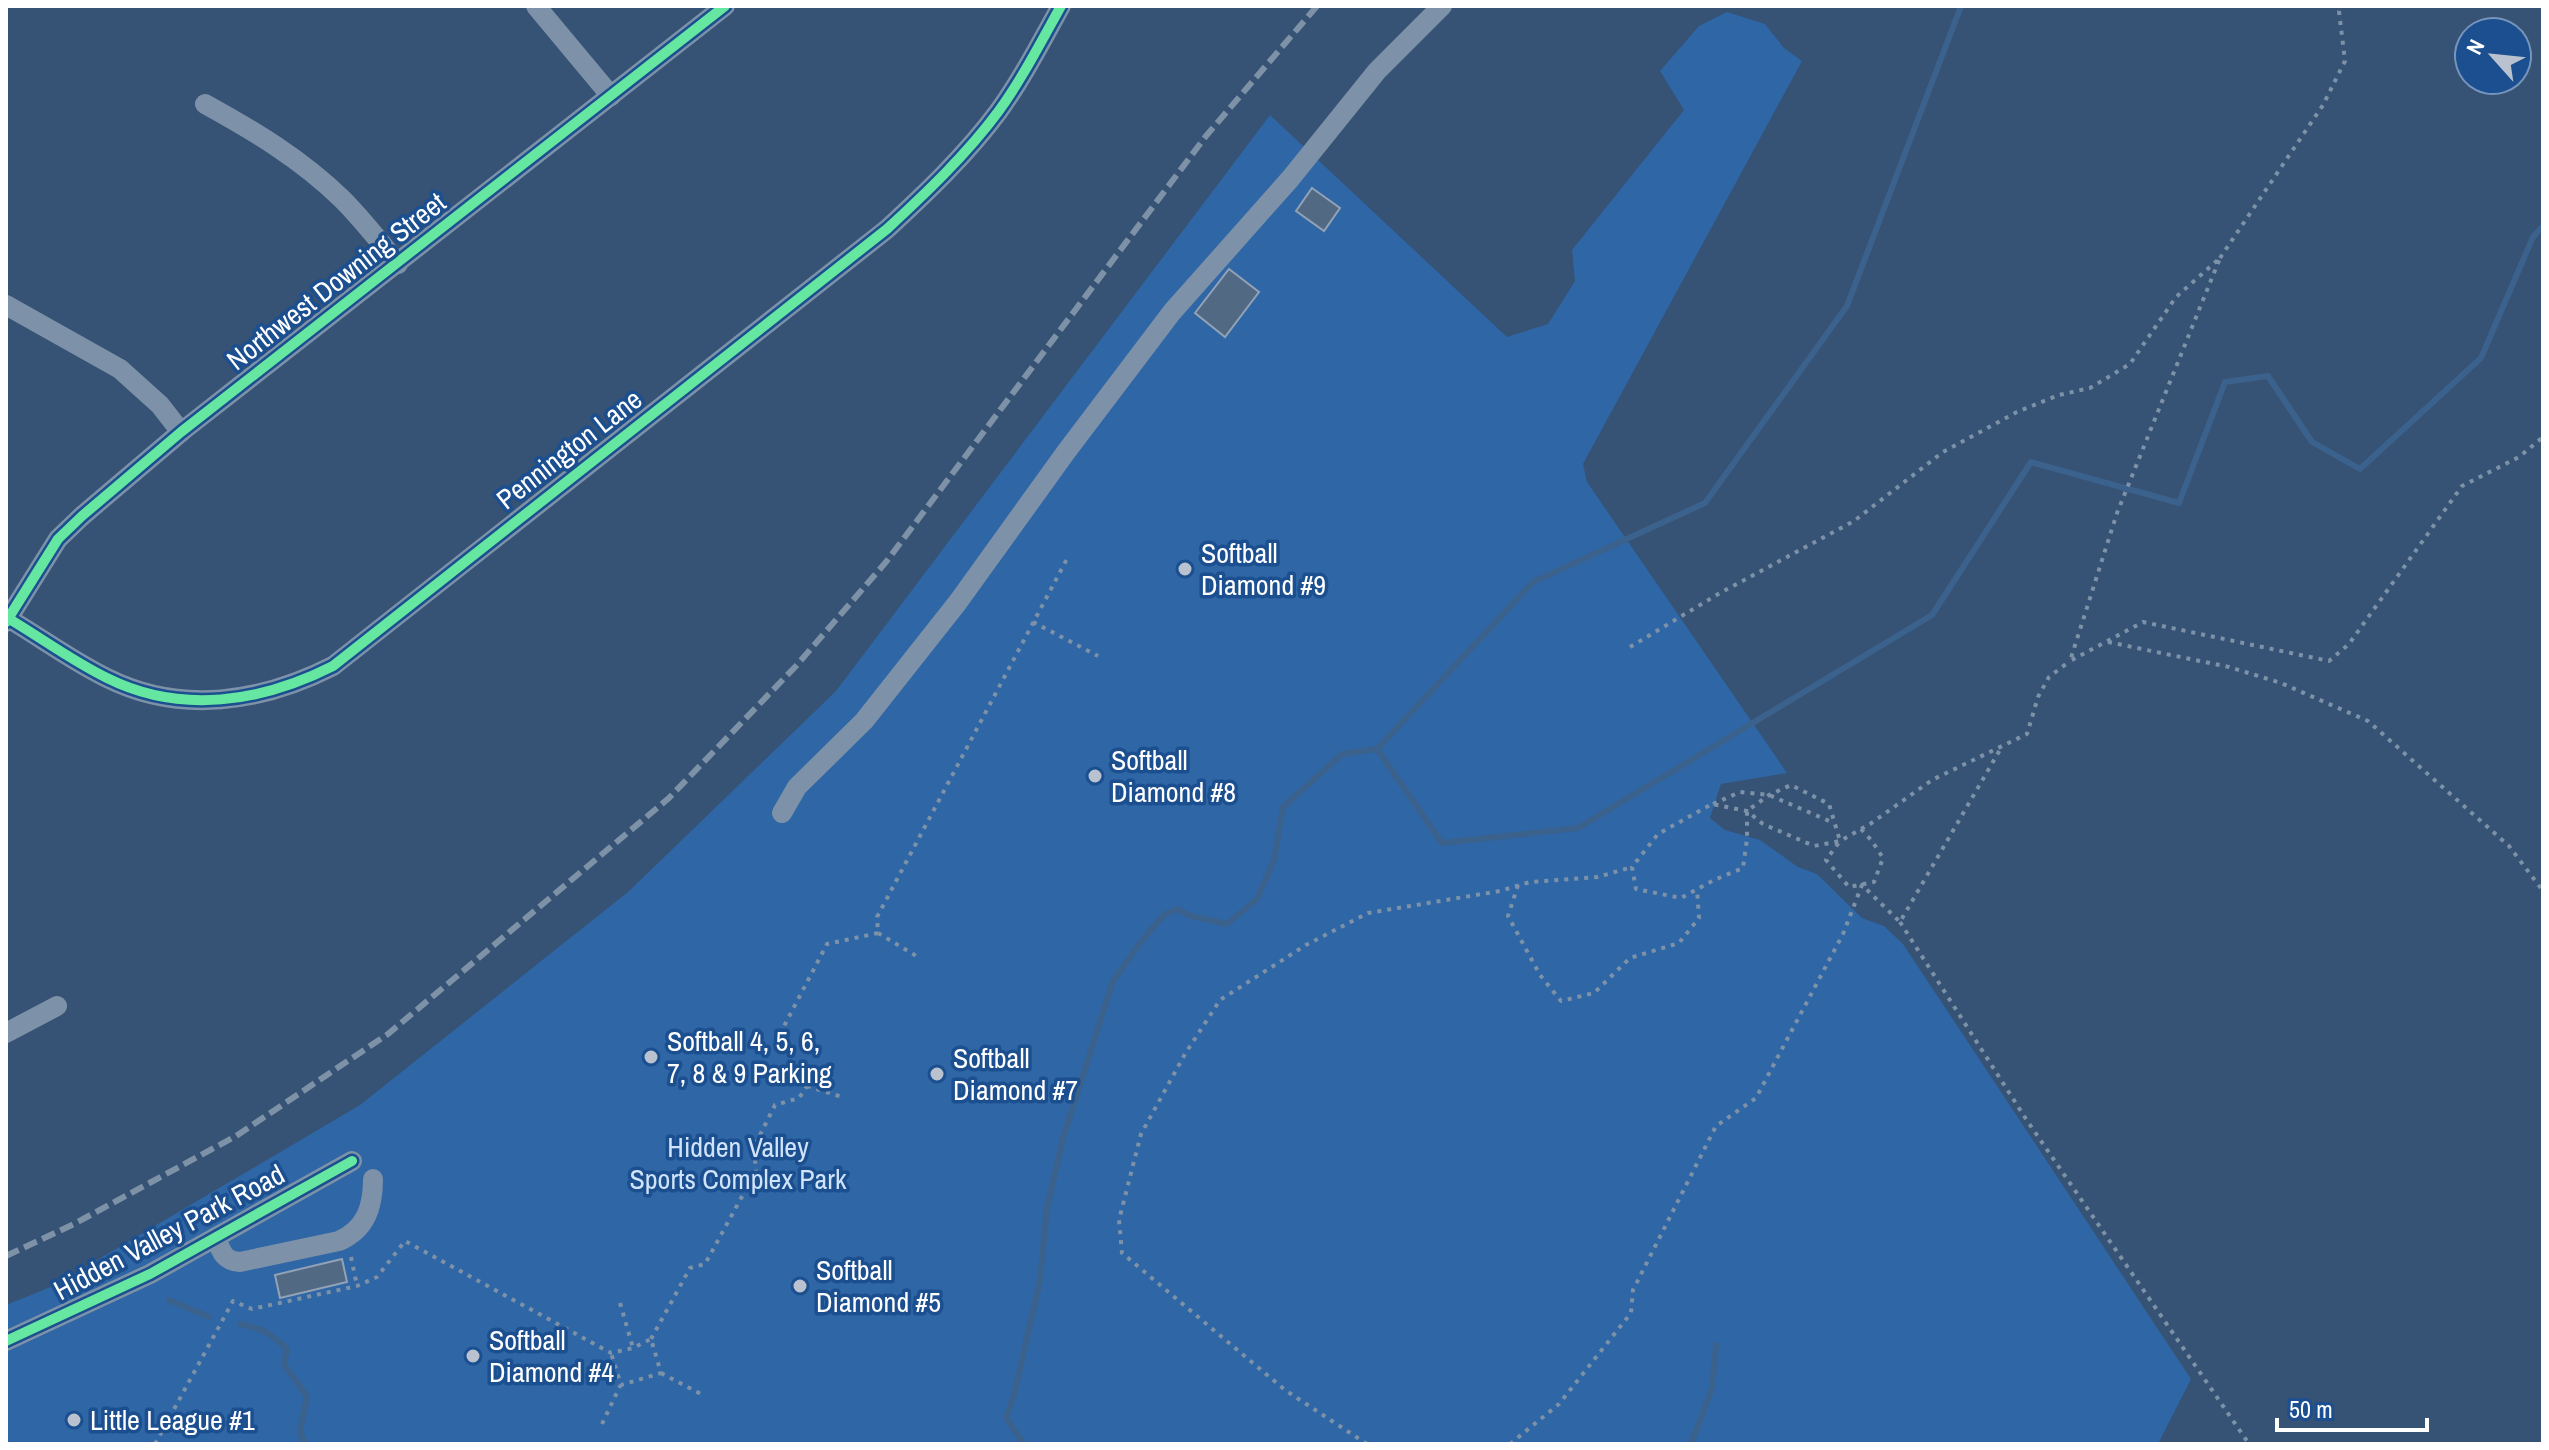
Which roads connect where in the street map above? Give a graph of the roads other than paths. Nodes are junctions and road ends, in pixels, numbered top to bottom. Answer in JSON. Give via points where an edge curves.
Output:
{"nodes":[{"id":1,"x":536,"y":6,"type":"edge"},
{"id":2,"x":725,"y":6,"type":"edge"},
{"id":3,"x":1061,"y":6,"type":"edge"},
{"id":4,"x":1442,"y":6,"type":"edge"},
{"id":5,"x":611,"y":96,"type":"junction"},
{"id":6,"x":205,"y":104,"type":"dead end"},
{"id":7,"x":398,"y":264,"type":"junction"},
{"id":8,"x":6,"y":305,"type":"edge"},
{"id":9,"x":181,"y":432,"type":"junction"},
{"id":10,"x":7,"y":619,"type":"edge"},
{"id":11,"x":782,"y":813,"type":"dead end"},
{"id":12,"x":57,"y":1006,"type":"dead end"},
{"id":13,"x":6,"y":1033,"type":"edge"},
{"id":14,"x":352,"y":1161,"type":"dead end"},
{"id":15,"x":373,"y":1179,"type":"dead end"},
{"id":16,"x":216,"y":1237,"type":"junction"},
{"id":17,"x":6,"y":1341,"type":"edge"}],
"edges":[{"from":1,"to":5,"type":"street"},
{"from":2,"to":5,"type":"street","name":"Northwest Downing Street"},
{"from":3,"to":10,"type":"street","name":"Pennington Lane","via":[[997,113],[887,229],[333,666],[245,698],[164,697],[108,679]]},
{"from":4,"to":11,"type":"street","via":[[1377,71],[1172,312],[958,602],[864,721],[797,787]]},
{"from":5,"to":7,"type":"street","name":"Northwest Downing Street"},
{"from":6,"to":7,"type":"street","via":[[313,173]]},
{"from":7,"to":9,"type":"street","name":"Northwest Downing Street"},
{"from":8,"to":9,"type":"street","via":[[120,369]]},
{"from":9,"to":10,"type":"street","name":"Northwest Downing Street","via":[[58,539]]},
{"from":12,"to":13,"type":"street"},
{"from":14,"to":16,"type":"street","name":"Hidden Valley Park Road"},
{"from":15,"to":16,"type":"street","via":[[373,1199],[362,1224],[339,1241],[232,1262],[223,1256]]},
{"from":16,"to":17,"type":"street","name":"Hidden Valley Park Road"}]}
